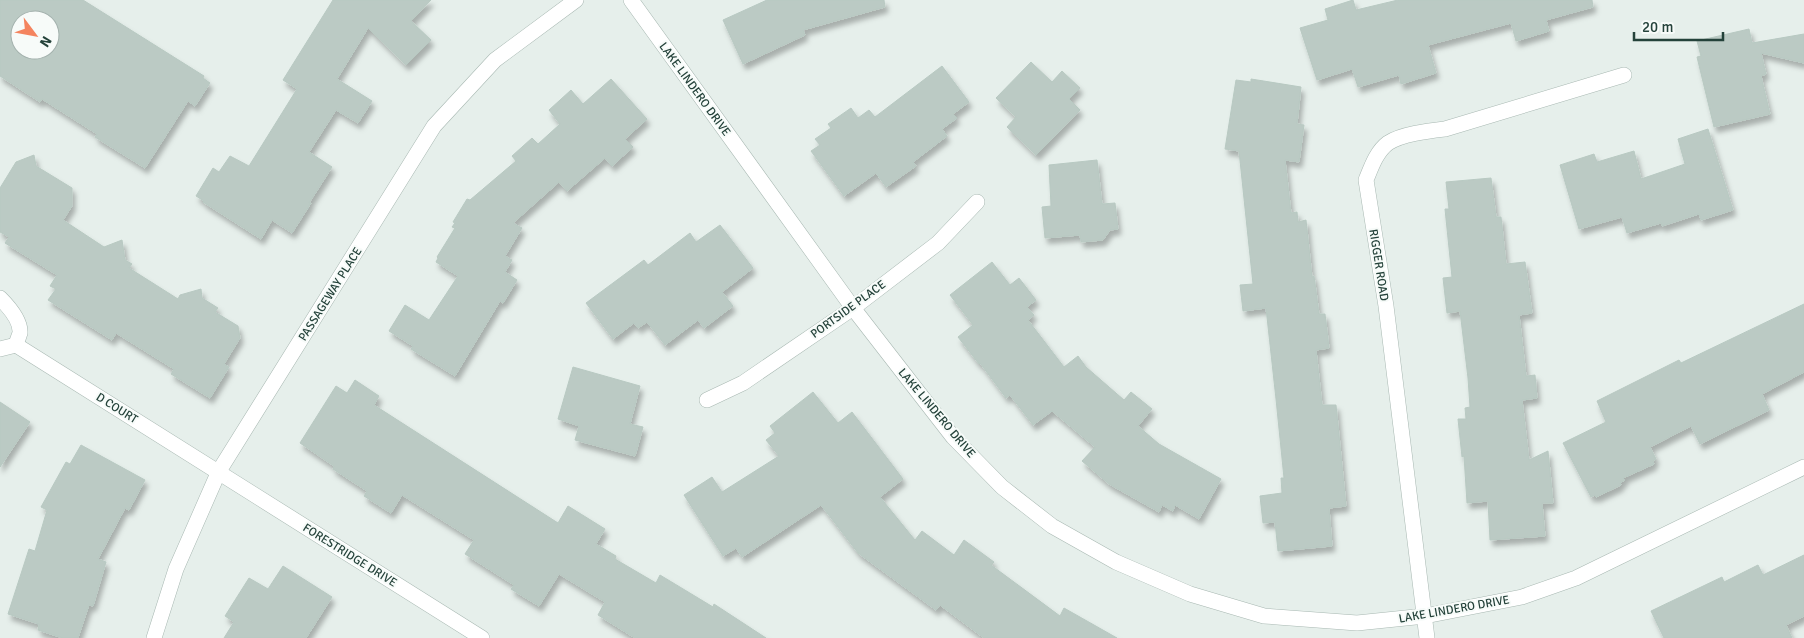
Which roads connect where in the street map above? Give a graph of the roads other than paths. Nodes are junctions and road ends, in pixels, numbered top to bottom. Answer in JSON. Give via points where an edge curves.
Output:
{"nodes":[{"id":1,"x":576,"y":0,"type":"edge"},
{"id":2,"x":630,"y":0,"type":"edge"},
{"id":3,"x":1624,"y":76,"type":"dead end"},
{"id":4,"x":977,"y":202,"type":"dead end"},
{"id":5,"x":0,"y":298,"type":"edge"},
{"id":6,"x":853,"y":308,"type":"junction"},
{"id":7,"x":16,"y":345,"type":"junction"},
{"id":8,"x":0,"y":349,"type":"edge"},
{"id":9,"x":707,"y":400,"type":"dead end"},
{"id":10,"x":1804,"y":467,"type":"edge"},
{"id":11,"x":219,"y":471,"type":"junction"},
{"id":12,"x":1425,"y":616,"type":"junction"},
{"id":13,"x":154,"y":638,"type":"edge"},
{"id":14,"x":482,"y":638,"type":"edge"},
{"id":15,"x":1427,"y":638,"type":"edge"}],
"edges":[{"from":1,"to":11,"type":"street","name":"PASSAGEWAY PLACE","via":[[495,60],[434,126]]},
{"from":2,"to":6,"type":"street","name":"LAKE LINDERO DRIVE"},
{"from":3,"to":12,"type":"street","name":"RIGGER ROAD","via":[[1396,140],[1388,144],[1373,162],[1366,180],[1386,306]]},
{"from":4,"to":6,"type":"street","name":"PORTSIDE PLACE","via":[[938,243]]},
{"from":5,"to":7,"type":"street","via":[[16,318],[20,332]]},
{"from":6,"to":9,"type":"street","name":"PORTSIDE PLACE","via":[[743,383]]},
{"from":6,"to":12,"type":"street","name":"LAKE LINDERO DRIVE","via":[[953,437],[1002,487],[1052,526],[1116,562],[1190,594],[1264,616],[1357,623]]},
{"from":7,"to":8,"type":"street"},
{"from":7,"to":11,"type":"street","name":"D COURT"},
{"from":10,"to":12,"type":"street","name":"LAKE LINDERO DRIVE","via":[[1576,578],[1522,597]]},
{"from":11,"to":13,"type":"street","name":"PASSAGEWAY PLACE","via":[[176,569]]},
{"from":11,"to":14,"type":"street","name":"FORESTRIDGE DRIVE"},
{"from":12,"to":15,"type":"street","name":"RIGGER ROAD"}]}
